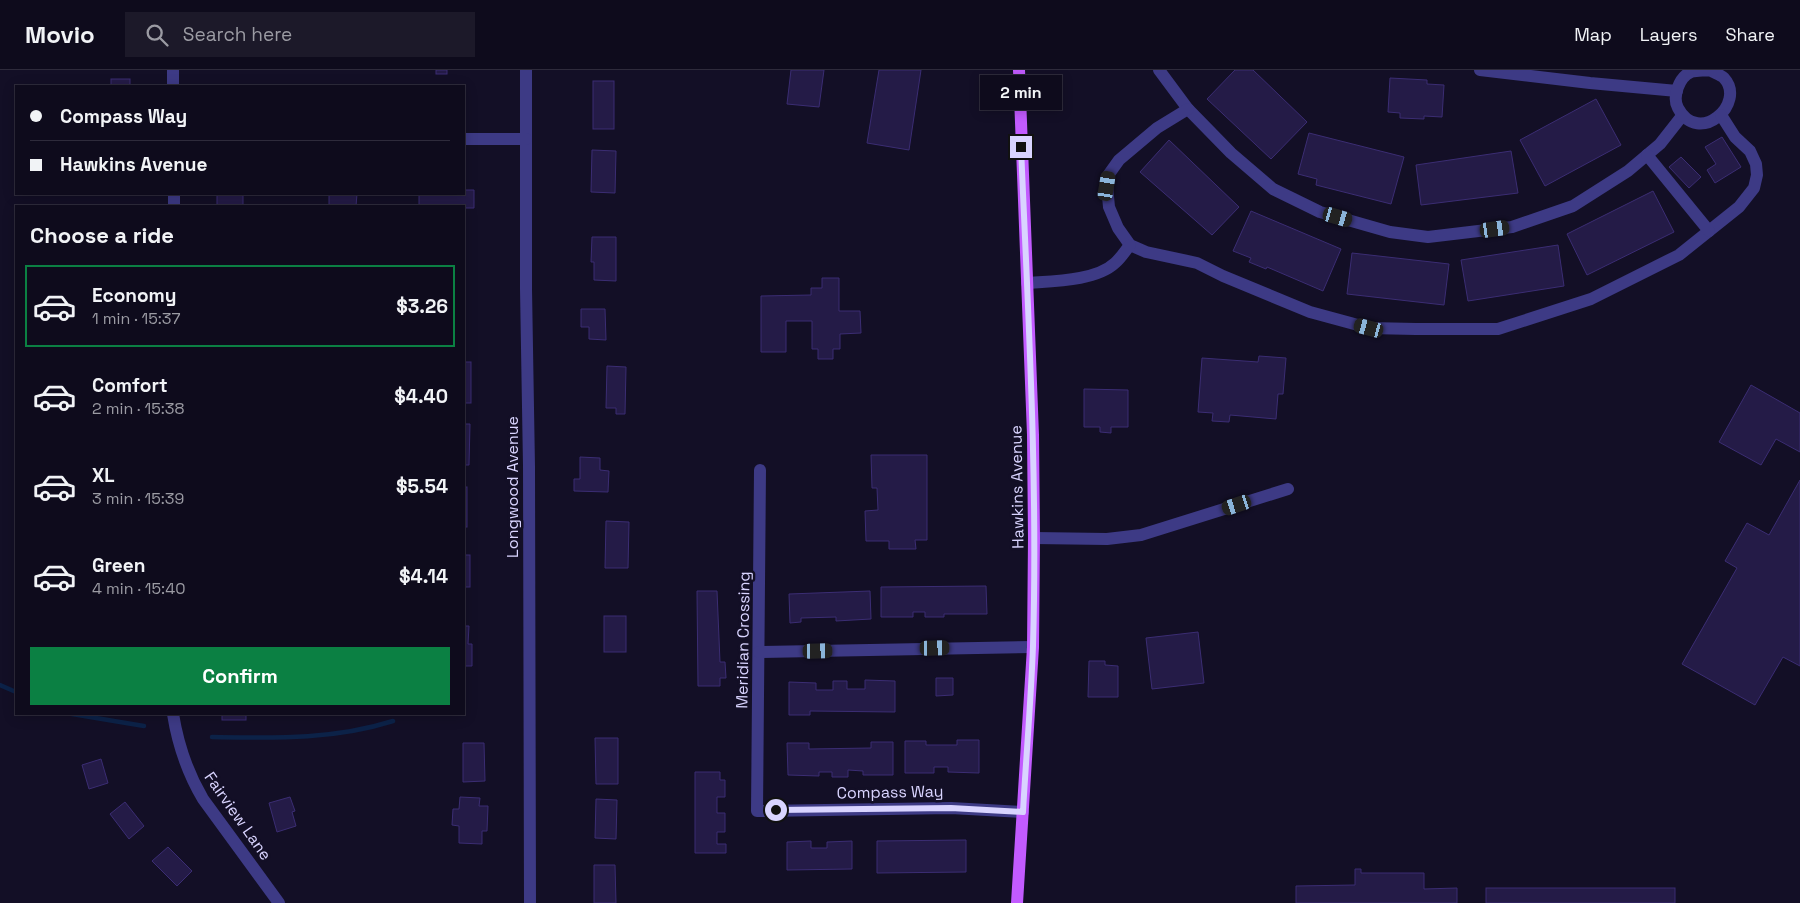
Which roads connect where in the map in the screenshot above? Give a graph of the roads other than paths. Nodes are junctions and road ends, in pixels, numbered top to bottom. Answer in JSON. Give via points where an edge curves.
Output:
{"nodes":[{"id":1,"x":173,"y":70,"type":"edge"},
{"id":2,"x":526,"y":70,"type":"edge"},
{"id":3,"x":1020,"y":70,"type":"edge"},
{"id":4,"x":1160,"y":70,"type":"edge"},
{"id":5,"x":1480,"y":70,"type":"edge"},
{"id":6,"x":1705,"y":70,"type":"edge"},
{"id":7,"x":1580,"y":76,"type":"edge"},
{"id":8,"x":173,"y":85,"type":"edge"},
{"id":9,"x":1677,"y":91,"type":"junction"},
{"id":10,"x":1188,"y":109,"type":"junction"},
{"id":11,"x":1682,"y":116,"type":"junction"},
{"id":12,"x":1721,"y":116,"type":"junction"},
{"id":13,"x":526,"y":139,"type":"junction"},
{"id":14,"x":465,"y":140,"type":"edge"},
{"id":15,"x":1647,"y":155,"type":"junction"},
{"id":16,"x":1709,"y":231,"type":"junction"},
{"id":17,"x":1130,"y":245,"type":"junction"},
{"id":18,"x":1027,"y":283,"type":"junction"},
{"id":19,"x":760,"y":470,"type":"dead end"},
{"id":20,"x":1288,"y":489,"type":"dead end"},
{"id":21,"x":1034,"y":538,"type":"junction"},
{"id":22,"x":1033,"y":647,"type":"junction"},
{"id":23,"x":759,"y":652,"type":"junction"},
{"id":24,"x":172,"y":715,"type":"edge"},
{"id":25,"x":757,"y":811,"type":"joint"},
{"id":26,"x":1023,"y":812,"type":"junction"},
{"id":27,"x":279,"y":903,"type":"edge"},
{"id":28,"x":530,"y":903,"type":"edge"},
{"id":29,"x":1017,"y":903,"type":"edge"}],
"edges":[{"from":1,"to":8,"type":"street"},
{"from":2,"to":13,"type":"street","name":"Longwood Avenue"},
{"from":3,"to":18,"type":"main road","name":"Hawkins Avenue"},
{"from":4,"to":10,"type":"street"},
{"from":5,"to":7,"type":"street"},
{"from":6,"to":9,"type":"street","via":[[1691,72],[1682,79]]},
{"from":6,"to":12,"type":"street","via":[[1724,78],[1729,90],[1729,101]]},
{"from":7,"to":9,"type":"street"},
{"from":9,"to":11,"type":"street","via":[[1676,104]]},
{"from":10,"to":15,"type":"street","via":[[1230,153],[1273,189],[1320,212],[1390,232],[1428,237],[1512,227],[1573,206]]},
{"from":10,"to":17,"type":"street","via":[[1157,128],[1119,160],[1109,174],[1109,206],[1118,228]]},
{"from":11,"to":12,"type":"street","via":[[1695,124],[1711,122]]},
{"from":11,"to":15,"type":"street"},
{"from":12,"to":16,"type":"street","via":[[1750,151],[1758,175],[1754,188],[1739,207]]},
{"from":13,"to":14,"type":"street"},
{"from":13,"to":28,"type":"street","name":"Longwood Avenue"},
{"from":15,"to":16,"type":"street"},
{"from":16,"to":17,"type":"street","via":[[1680,255],[1591,299],[1498,329],[1369,328],[1310,312],[1197,263],[1146,252]]},
{"from":17,"to":18,"type":"street","via":[[1114,264],[1098,273],[1067,280]]},
{"from":18,"to":21,"type":"main road","name":"Hawkins Avenue"},
{"from":19,"to":23,"type":"street","name":"Meridian Crossing"},
{"from":20,"to":21,"type":"street","via":[[1141,535],[1107,539]]},
{"from":21,"to":22,"type":"main road","name":"Hawkins Avenue"},
{"from":22,"to":23,"type":"street"},
{"from":22,"to":26,"type":"main road","name":"Hawkins Avenue"},
{"from":23,"to":25,"type":"street","name":"Meridian Crossing"},
{"from":24,"to":27,"type":"street","name":"Fairview Lane","via":[[177,740],[203,800]]},
{"from":25,"to":26,"type":"street","name":"Compass Way","via":[[951,808]]},
{"from":26,"to":29,"type":"main road","name":"Hawkins Avenue"}]}
